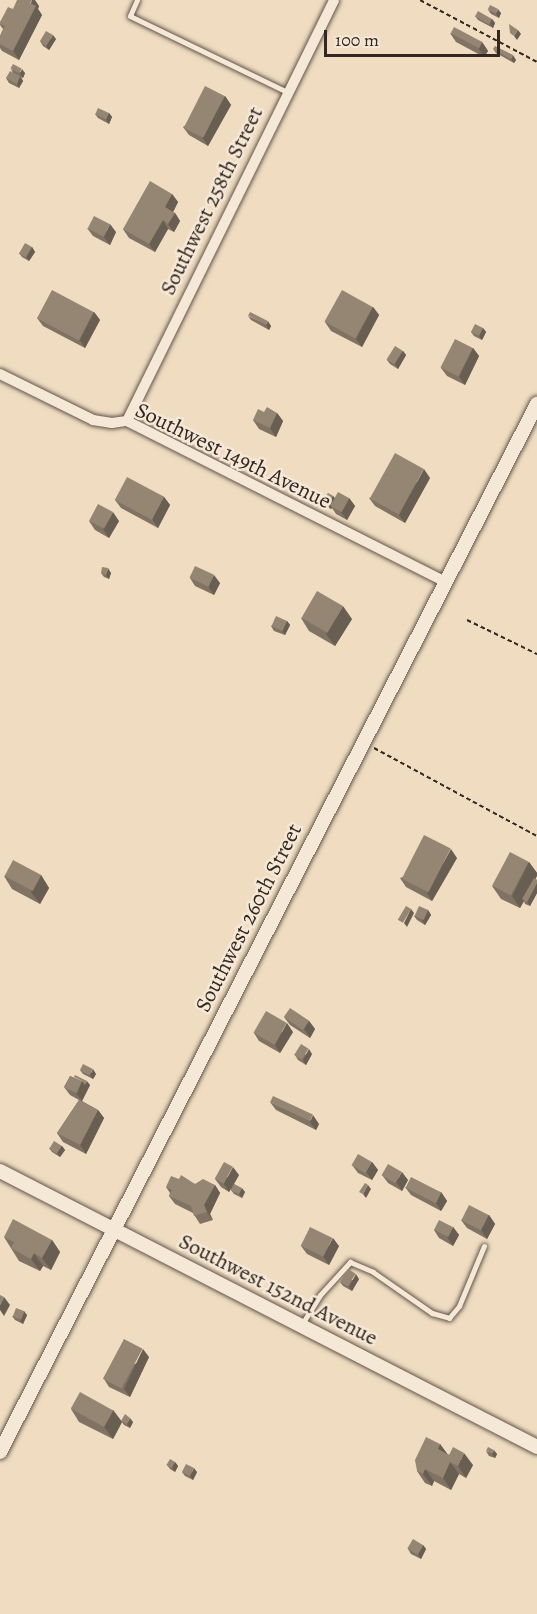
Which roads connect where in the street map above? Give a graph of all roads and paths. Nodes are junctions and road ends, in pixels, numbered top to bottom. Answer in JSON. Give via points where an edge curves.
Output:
{"nodes":[{"id":1,"x":137,"y":0,"type":"edge"},
{"id":2,"x":334,"y":0,"type":"edge"},
{"id":3,"x":420,"y":0,"type":"edge"},
{"id":4,"x":537,"y":62,"type":"edge"},
{"id":5,"x":287,"y":92,"type":"junction"},
{"id":6,"x":0,"y":374,"type":"edge"},
{"id":7,"x":537,"y":404,"type":"edge"},
{"id":8,"x":127,"y":421,"type":"junction"},
{"id":9,"x":446,"y":582,"type":"junction"},
{"id":10,"x":467,"y":620,"type":"dead end"},
{"id":11,"x":537,"y":654,"type":"edge"},
{"id":12,"x":363,"y":742,"type":"junction"},
{"id":13,"x":537,"y":836,"type":"edge"},
{"id":14,"x":0,"y":1171,"type":"edge"},
{"id":15,"x":114,"y":1229,"type":"junction"},
{"id":16,"x":484,"y":1246,"type":"dead end"},
{"id":17,"x":301,"y":1325,"type":"junction"},
{"id":18,"x":537,"y":1447,"type":"edge"},
{"id":19,"x":0,"y":1452,"type":"edge"}],
"edges":[{"from":1,"to":5,"type":"lane","via":[[130,16]]},
{"from":2,"to":5,"type":"street","name":"Southwest 258th Street"},
{"from":3,"to":4,"type":"path"},
{"from":5,"to":8,"type":"street","name":"Southwest 258th Street"},
{"from":6,"to":8,"type":"street","name":"Southwest 149th Avenue","via":[[93,420]]},
{"from":7,"to":9,"type":"street","name":"Southwest 260th Street"},
{"from":8,"to":9,"type":"street","name":"Southwest 149th Avenue"},
{"from":9,"to":12,"type":"street","name":"Southwest 260th Street"},
{"from":10,"to":11,"type":"path"},
{"from":12,"to":13,"type":"path"},
{"from":12,"to":15,"type":"street","name":"Southwest 260th Street"},
{"from":14,"to":15,"type":"street","name":"Southwest 152nd Avenue"},
{"from":15,"to":17,"type":"street","name":"Southwest 152nd Avenue"},
{"from":15,"to":19,"type":"street","name":"Southwest 260th Street"},
{"from":16,"to":17,"type":"lane","via":[[459,1306],[449,1318],[432,1313],[373,1272],[350,1262],[320,1294]]},
{"from":17,"to":18,"type":"street","name":"Southwest 152nd Avenue"}]}
